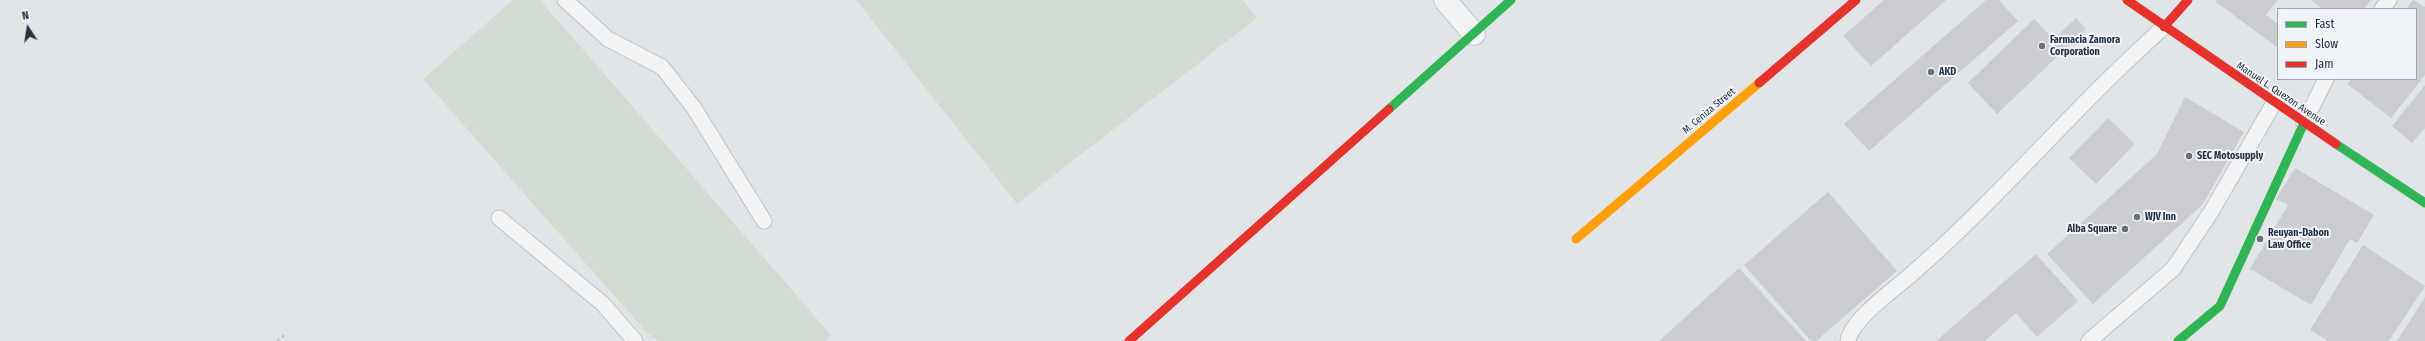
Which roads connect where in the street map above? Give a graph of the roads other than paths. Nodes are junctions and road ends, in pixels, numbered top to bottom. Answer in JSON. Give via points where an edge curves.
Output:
{"nodes":[{"id":1,"x":565,"y":0,"type":"edge"},
{"id":2,"x":1445,"y":0,"type":"edge"},
{"id":3,"x":1511,"y":0,"type":"edge"},
{"id":4,"x":1856,"y":0,"type":"edge"},
{"id":5,"x":2127,"y":0,"type":"edge"},
{"id":6,"x":2188,"y":0,"type":"edge"},
{"id":7,"x":2389,"y":0,"type":"edge"},
{"id":8,"x":2383,"y":8,"type":"edge"},
{"id":9,"x":2164,"y":27,"type":"junction"},
{"id":10,"x":1474,"y":34,"type":"junction"},
{"id":11,"x":2326,"y":80,"type":"edge"},
{"id":12,"x":2274,"y":103,"type":"junction"},
{"id":13,"x":2304,"y":123,"type":"junction"},
{"id":14,"x":2425,"y":202,"type":"edge"},
{"id":15,"x":499,"y":218,"type":"dead end"},
{"id":16,"x":764,"y":221,"type":"dead end"},
{"id":17,"x":1576,"y":239,"type":"dead end"},
{"id":18,"x":635,"y":341,"type":"edge"},
{"id":19,"x":1129,"y":341,"type":"edge"},
{"id":20,"x":1848,"y":341,"type":"edge"},
{"id":21,"x":2089,"y":341,"type":"edge"},
{"id":22,"x":2178,"y":341,"type":"edge"}],
"edges":[{"from":1,"to":16,"type":"lane","via":[[608,39],[662,67],[694,108]]},
{"from":2,"to":10,"type":"street"},
{"from":3,"to":10,"type":"street"},
{"from":4,"to":17,"type":"street","name":"M. Ceniza Street"},
{"from":5,"to":9,"type":"street","name":"Manuel L. Quezon Avenue"},
{"from":6,"to":9,"type":"street"},
{"from":7,"to":8,"type":"lane"},
{"from":9,"to":12,"type":"street","name":"Manuel L. Quezon Avenue"},
{"from":9,"to":20,"type":"lane","via":[[2129,58],[1953,238],[1859,320]]},
{"from":10,"to":19,"type":"street"},
{"from":11,"to":13,"type":"lane"},
{"from":12,"to":13,"type":"street","name":"Manuel L. Quezon Avenue"},
{"from":12,"to":21,"type":"lane","via":[[2211,212],[2173,269]]},
{"from":13,"to":14,"type":"street","name":"Manuel L. Quezon Avenue"},
{"from":13,"to":22,"type":"street","via":[[2220,306]]},
{"from":15,"to":18,"type":"lane","via":[[603,304]]}]}
